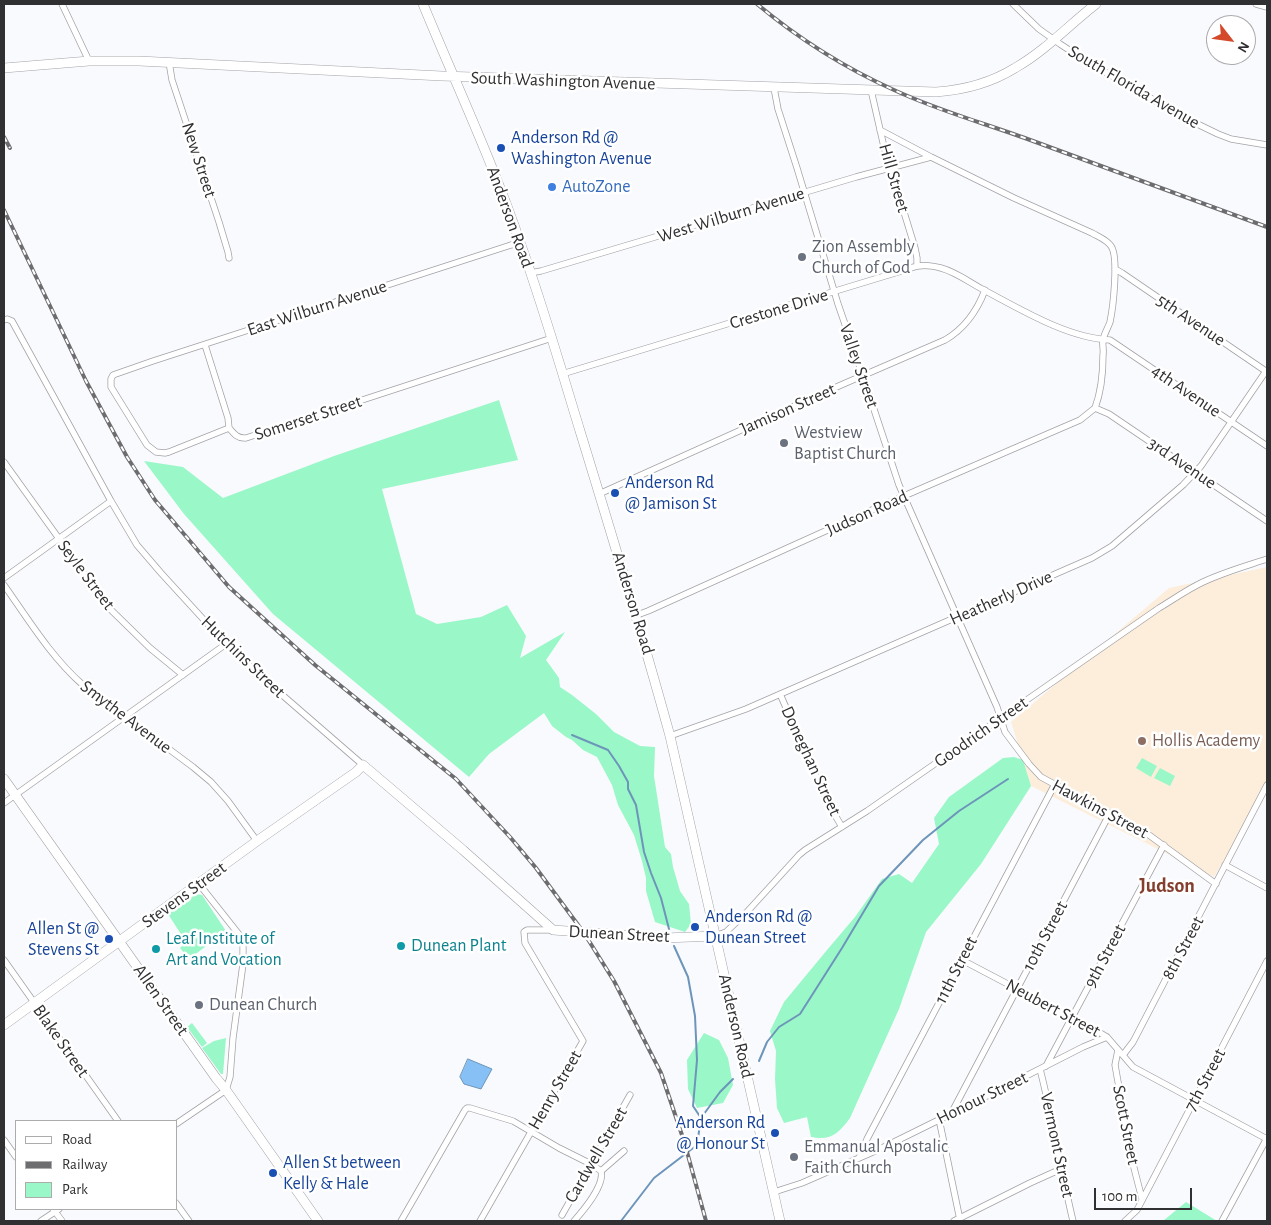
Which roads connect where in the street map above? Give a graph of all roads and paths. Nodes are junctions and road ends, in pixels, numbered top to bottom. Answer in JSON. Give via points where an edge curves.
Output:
{"nodes":[{"id":1,"x":62,"y":4,"type":"edge"},
{"id":2,"x":423,"y":4,"type":"edge"},
{"id":3,"x":1013,"y":4,"type":"edge"},
{"id":4,"x":1096,"y":4,"type":"edge"},
{"id":5,"x":1256,"y":4,"type":"edge"},
{"id":6,"x":1267,"y":7,"type":"edge"},
{"id":7,"x":1053,"y":39,"type":"junction"},
{"id":8,"x":88,"y":61,"type":"junction"},
{"id":9,"x":169,"y":62,"type":"junction"},
{"id":10,"x":4,"y":68,"type":"edge"},
{"id":11,"x":454,"y":77,"type":"junction"},
{"id":12,"x":774,"y":88,"type":"junction"},
{"id":13,"x":871,"y":90,"type":"junction"},
{"id":14,"x":880,"y":130,"type":"junction"},
{"id":15,"x":1267,"y":145,"type":"edge"},
{"id":16,"x":931,"y":157,"type":"junction"},
{"id":17,"x":891,"y":168,"type":"junction"},
{"id":18,"x":804,"y":192,"type":"junction"},
{"id":19,"x":521,"y":243,"type":"junction"},
{"id":20,"x":229,"y":258,"type":"dead end"},
{"id":21,"x":918,"y":265,"type":"junction"},
{"id":22,"x":1114,"y":269,"type":"junction"},
{"id":23,"x":530,"y":273,"type":"junction"},
{"id":24,"x":985,"y":290,"type":"junction"},
{"id":25,"x":834,"y":292,"type":"junction"},
{"id":26,"x":7,"y":320,"type":"edge"},
{"id":27,"x":552,"y":338,"type":"junction"},
{"id":28,"x":1103,"y":340,"type":"junction"},
{"id":29,"x":205,"y":345,"type":"junction"},
{"id":30,"x":1267,"y":371,"type":"edge"},
{"id":31,"x":562,"y":374,"type":"junction"},
{"id":32,"x":113,"y":375,"type":"joint"},
{"id":33,"x":863,"y":376,"type":"junction"},
{"id":34,"x":1095,"y":408,"type":"junction"},
{"id":35,"x":1231,"y":422,"type":"junction"},
{"id":36,"x":229,"y":428,"type":"junction"},
{"id":37,"x":1267,"y":446,"type":"edge"},
{"id":38,"x":4,"y":462,"type":"edge"},
{"id":39,"x":1195,"y":472,"type":"junction"},
{"id":40,"x":599,"y":494,"type":"junction"},
{"id":41,"x":904,"y":497,"type":"junction"},
{"id":42,"x":112,"y":501,"type":"junction"},
{"id":43,"x":1267,"y":521,"type":"edge"},
{"id":44,"x":59,"y":539,"type":"junction"},
{"id":45,"x":1267,"y":559,"type":"edge"},
{"id":46,"x":4,"y":578,"type":"edge"},
{"id":47,"x":4,"y":585,"type":"edge"},
{"id":48,"x":637,"y":615,"type":"junction"},
{"id":49,"x":958,"y":618,"type":"junction"},
{"id":50,"x":226,"y":644,"type":"junction"},
{"id":51,"x":183,"y":675,"type":"junction"},
{"id":52,"x":780,"y":694,"type":"junction"},
{"id":53,"x":125,"y":717,"type":"junction"},
{"id":54,"x":1001,"y":718,"type":"junction"},
{"id":55,"x":670,"y":736,"type":"junction"},
{"id":56,"x":363,"y":765,"type":"junction"},
{"id":57,"x":4,"y":779,"type":"edge"},
{"id":58,"x":1055,"y":784,"type":"junction"},
{"id":59,"x":1267,"y":785,"type":"edge"},
{"id":60,"x":15,"y":795,"type":"junction"},
{"id":61,"x":4,"y":803,"type":"edge"},
{"id":62,"x":1110,"y":813,"type":"junction"},
{"id":63,"x":842,"y":827,"type":"junction"},
{"id":64,"x":257,"y":842,"type":"junction"},
{"id":65,"x":1164,"y":845,"type":"junction"},
{"id":66,"x":1225,"y":865,"type":"junction"},
{"id":67,"x":199,"y":884,"type":"junction"},
{"id":68,"x":1216,"y":884,"type":"junction"},
{"id":69,"x":1267,"y":888,"type":"edge"},
{"id":70,"x":553,"y":930,"type":"junction"},
{"id":71,"x":715,"y":936,"type":"junction"},
{"id":72,"x":120,"y":942,"type":"junction"},
{"id":73,"x":4,"y":960,"type":"edge"},
{"id":74,"x":962,"y":960,"type":"junction"},
{"id":75,"x":1267,"y":962,"type":"edge"},
{"id":76,"x":1017,"y":989,"type":"junction"},
{"id":77,"x":34,"y":1003,"type":"junction"},
{"id":78,"x":1072,"y":1018,"type":"junction"},
{"id":79,"x":4,"y":1025,"type":"edge"},
{"id":80,"x":1107,"y":1037,"type":"junction"},
{"id":81,"x":1118,"y":1050,"type":"junction"},
{"id":82,"x":1123,"y":1055,"type":"junction"},
{"id":83,"x":1043,"y":1068,"type":"junction"},
{"id":84,"x":226,"y":1090,"type":"junction"},
{"id":85,"x":630,"y":1096,"type":"dead end"},
{"id":86,"x":1194,"y":1100,"type":"junction"},
{"id":87,"x":952,"y":1113,"type":"junction"},
{"id":88,"x":117,"y":1120,"type":"edge"},
{"id":89,"x":939,"y":1120,"type":"junction"},
{"id":90,"x":178,"y":1123,"type":"edge"},
{"id":91,"x":532,"y":1132,"type":"junction"},
{"id":92,"x":1267,"y":1138,"type":"edge"},
{"id":93,"x":4,"y":1140,"type":"edge"},
{"id":94,"x":624,"y":1151,"type":"dead end"},
{"id":95,"x":15,"y":1156,"type":"edge"},
{"id":96,"x":859,"y":1158,"type":"junction"},
{"id":97,"x":591,"y":1164,"type":"junction"},
{"id":98,"x":1061,"y":1169,"type":"junction"},
{"id":99,"x":601,"y":1171,"type":"junction"},
{"id":100,"x":774,"y":1192,"type":"junction"},
{"id":101,"x":1142,"y":1199,"type":"junction"},
{"id":102,"x":178,"y":1206,"type":"edge"},
{"id":103,"x":55,"y":1210,"type":"edge"},
{"id":104,"x":562,"y":1215,"type":"dead end"},
{"id":105,"x":958,"y":1220,"type":"edge"},
{"id":106,"x":41,"y":1221,"type":"edge"},
{"id":107,"x":62,"y":1221,"type":"edge"},
{"id":108,"x":189,"y":1221,"type":"edge"},
{"id":109,"x":318,"y":1221,"type":"edge"},
{"id":110,"x":401,"y":1221,"type":"edge"},
{"id":111,"x":480,"y":1221,"type":"edge"},
{"id":112,"x":574,"y":1221,"type":"edge"},
{"id":113,"x":780,"y":1221,"type":"edge"},
{"id":114,"x":1073,"y":1221,"type":"edge"},
{"id":115,"x":1125,"y":1221,"type":"edge"},
{"id":116,"x":1222,"y":1221,"type":"edge"}],
"edges":[{"from":1,"to":8,"type":"street"},
{"from":2,"to":11,"type":"main road","name":"Anderson Road"},
{"from":3,"to":7,"type":"street","name":"South Florida Avenue"},
{"from":4,"to":7,"type":"main road","name":"South Washington Avenue"},
{"from":5,"to":6,"type":"street"},
{"from":7,"to":13,"type":"main road","name":"South Washington Avenue","via":[[1015,68],[973,86],[936,92]]},
{"from":7,"to":15,"type":"street","name":"South Florida Avenue","via":[[1203,128],[1232,139]]},
{"from":8,"to":9,"type":"main road","name":"South Washington Avenue"},
{"from":8,"to":10,"type":"main road","name":"South Washington Avenue"},
{"from":9,"to":11,"type":"main road","name":"South Washington Avenue"},
{"from":9,"to":20,"type":"street","name":"New Street"},
{"from":11,"to":12,"type":"main road","name":"South Washington Avenue"},
{"from":11,"to":19,"type":"main road","name":"Anderson Road"},
{"from":12,"to":13,"type":"main road","name":"South Washington Avenue"},
{"from":12,"to":18,"type":"street","name":"Valley Street"},
{"from":13,"to":14,"type":"street","name":"Hill Street"},
{"from":14,"to":16,"type":"street"},
{"from":14,"to":17,"type":"street","name":"Hill Street"},
{"from":16,"to":17,"type":"street","name":"West Wilburn Avenue"},
{"from":16,"to":22,"type":"street","via":[[1100,238],[1112,249]]},
{"from":17,"to":18,"type":"street","name":"West Wilburn Avenue"},
{"from":17,"to":21,"type":"street","name":"Hill Street"},
{"from":18,"to":23,"type":"street","name":"West Wilburn Avenue"},
{"from":18,"to":25,"type":"street","name":"Valley Street"},
{"from":19,"to":23,"type":"main road","name":"Anderson Road"},
{"from":19,"to":29,"type":"street","name":"East Wilburn Avenue"},
{"from":21,"to":24,"type":"street","name":"Crestone Drive","via":[[945,270]]},
{"from":21,"to":25,"type":"street","name":"Crestone Drive"},
{"from":22,"to":28,"type":"street","via":[[1110,319]]},
{"from":22,"to":30,"type":"street","name":"5th Avenue"},
{"from":23,"to":27,"type":"main road","name":"Anderson Road"},
{"from":24,"to":28,"type":"street","name":"Crestone Drive","via":[[1051,324]]},
{"from":24,"to":33,"type":"street","name":"Jamison Street","via":[[968,321],[954,335]]},
{"from":25,"to":31,"type":"street","name":"Crestone Drive"},
{"from":25,"to":33,"type":"street","name":"Valley Street"},
{"from":26,"to":42,"type":"street","name":"Hutchins Street","via":[[17,330]]},
{"from":27,"to":31,"type":"main road","name":"Anderson Road"},
{"from":27,"to":36,"type":"street","name":"Somerset Street","via":[[246,438],[239,438]]},
{"from":28,"to":34,"type":"street","via":[[1104,354]]},
{"from":28,"to":35,"type":"street","name":"4th Avenue","via":[[1119,345]]},
{"from":29,"to":32,"type":"street","name":"East Wilburn Avenue"},
{"from":29,"to":36,"type":"street"},
{"from":30,"to":35,"type":"street","name":"Heatherly Drive"},
{"from":31,"to":40,"type":"main road","name":"Anderson Road"},
{"from":32,"to":36,"type":"street","name":"Somerset Street","via":[[110,384],[113,390],[147,445],[156,452],[165,454]]},
{"from":33,"to":40,"type":"street","name":"Jamison Street"},
{"from":33,"to":41,"type":"street","name":"Valley Street"},
{"from":34,"to":39,"type":"street","name":"3rd Avenue"},
{"from":34,"to":41,"type":"street","name":"Judson Road","via":[[1080,420]]},
{"from":35,"to":37,"type":"street","name":"4th Avenue"},
{"from":35,"to":39,"type":"street","name":"Heatherly Drive"},
{"from":38,"to":44,"type":"street","name":"Seyle Street"},
{"from":39,"to":43,"type":"street","name":"3rd Avenue"},
{"from":39,"to":49,"type":"street","name":"Heatherly Drive","via":[[1100,554]]},
{"from":40,"to":48,"type":"main road","name":"Anderson Road"},
{"from":41,"to":48,"type":"street","name":"Judson Road"},
{"from":41,"to":49,"type":"street","name":"Valley Street"},
{"from":42,"to":44,"type":"street"},
{"from":42,"to":50,"type":"street","name":"Hutchins Street","via":[[137,545]]},
{"from":44,"to":46,"type":"street"},
{"from":44,"to":51,"type":"street","name":"Seyle Street","via":[[108,607]]},
{"from":45,"to":54,"type":"street","name":"Goodrich Street","via":[[1187,590]]},
{"from":47,"to":53,"type":"street","name":"Smythe Avenue","via":[[64,668]]},
{"from":48,"to":55,"type":"main road","name":"Anderson Road"},
{"from":49,"to":52,"type":"street","name":"Heatherly Drive"},
{"from":49,"to":54,"type":"street","name":"Valley Street"},
{"from":50,"to":51,"type":"street"},
{"from":50,"to":56,"type":"street","name":"Hutchins Street"},
{"from":51,"to":53,"type":"street"},
{"from":52,"to":55,"type":"street","name":"Heatherly Drive"},
{"from":52,"to":63,"type":"street","name":"Doneghan Street"},
{"from":53,"to":60,"type":"street"},
{"from":53,"to":64,"type":"street","name":"Smythe Avenue","via":[[211,782]]},
{"from":54,"to":58,"type":"street","name":"Hawkins Street","via":[[1005,732],[1028,764],[1044,780]]},
{"from":54,"to":63,"type":"street","name":"Goodrich Street"},
{"from":55,"to":71,"type":"main road","name":"Anderson Road"},
{"from":56,"to":64,"type":"main road","name":"Stevens Street"},
{"from":56,"to":70,"type":"main road","name":"Hutchins Street"},
{"from":57,"to":60,"type":"main road","name":"Allen Street"},
{"from":58,"to":62,"type":"street","name":"Hawkins Street"},
{"from":58,"to":74,"type":"street","name":"11th Street"},
{"from":59,"to":66,"type":"street","name":"8th Street"},
{"from":60,"to":61,"type":"street"},
{"from":60,"to":72,"type":"main road","name":"Allen Street"},
{"from":62,"to":65,"type":"street","name":"Hawkins Street"},
{"from":62,"to":76,"type":"street","name":"10th Street"},
{"from":63,"to":71,"type":"street","name":"Goodrich Street","via":[[805,850],[746,913],[726,932]]},
{"from":64,"to":67,"type":"main road","name":"Stevens Street"},
{"from":65,"to":68,"type":"street","name":"Hawkins Street"},
{"from":65,"to":78,"type":"street","name":"9th Street"},
{"from":66,"to":68,"type":"street","name":"8th Street"},
{"from":66,"to":69,"type":"street"},
{"from":67,"to":72,"type":"main road","name":"Stevens Street"},
{"from":67,"to":84,"type":"street","via":[[243,943]]},
{"from":68,"to":82,"type":"street","name":"8th Street","via":[[1134,1042]]},
{"from":70,"to":71,"type":"main road","name":"Dunean Street","via":[[665,938]]},
{"from":70,"to":91,"type":"street","name":"Henry Street","via":[[527,930],[524,932],[525,943],[583,1041]]},
{"from":71,"to":100,"type":"main road","name":"Anderson Road"},
{"from":72,"to":77,"type":"main road","name":"Stevens Street"},
{"from":72,"to":84,"type":"main road","name":"Allen Street"},
{"from":73,"to":77,"type":"street","name":"Blake Street"},
{"from":74,"to":76,"type":"street","name":"Neubert Street"},
{"from":74,"to":96,"type":"street","name":"11th Street"},
{"from":75,"to":86,"type":"street","name":"7th Street"},
{"from":76,"to":78,"type":"street","name":"Neubert Street"},
{"from":76,"to":87,"type":"street","name":"10th Street"},
{"from":77,"to":79,"type":"main road","name":"Stevens Street"},
{"from":77,"to":88,"type":"street","name":"Blake Street"},
{"from":78,"to":80,"type":"street","name":"Neubert Street"},
{"from":78,"to":83,"type":"street","name":"9th Street"},
{"from":80,"to":81,"type":"street","name":"Neubert Street"},
{"from":80,"to":83,"type":"street","name":"Honour Street"},
{"from":81,"to":82,"type":"street","name":"Neubert Street"},
{"from":81,"to":101,"type":"street","name":"Scott Street","via":[[1115,1065]]},
{"from":82,"to":86,"type":"street","name":"Neubert Street","via":[[1133,1067]]},
{"from":83,"to":87,"type":"street","name":"Honour Street"},
{"from":83,"to":98,"type":"street","name":"Vermont Street"},
{"from":84,"to":90,"type":"street"},
{"from":84,"to":109,"type":"main road","name":"Allen Street"},
{"from":85,"to":97,"type":"street","name":"Cardwell Street"},
{"from":86,"to":92,"type":"street","name":"Neubert Street"},
{"from":86,"to":101,"type":"street","name":"7th Street"},
{"from":87,"to":89,"type":"street","name":"Honour Street"},
{"from":89,"to":96,"type":"street","name":"Honour Street"},
{"from":89,"to":105,"type":"street"},
{"from":91,"to":97,"type":"street"},
{"from":91,"to":110,"type":"street","via":[[507,1119],[467,1108]]},
{"from":91,"to":111,"type":"street","name":"Henry Street"},
{"from":92,"to":116,"type":"street"},
{"from":93,"to":95,"type":"street"},
{"from":94,"to":99,"type":"street"},
{"from":96,"to":100,"type":"street","name":"Honour Street","via":[[802,1184]]},
{"from":97,"to":99,"type":"street"},
{"from":97,"to":104,"type":"street","name":"Cardwell Street"},
{"from":98,"to":105,"type":"street"},
{"from":98,"to":114,"type":"street","name":"Vermont Street"},
{"from":99,"to":112,"type":"street","via":[[602,1179],[595,1192]]},
{"from":100,"to":113,"type":"main road","name":"Anderson Road"},
{"from":101,"to":115,"type":"street","name":"7th Street"},
{"from":102,"to":108,"type":"street"},
{"from":103,"to":106,"type":"street"},
{"from":103,"to":107,"type":"street"}]}
